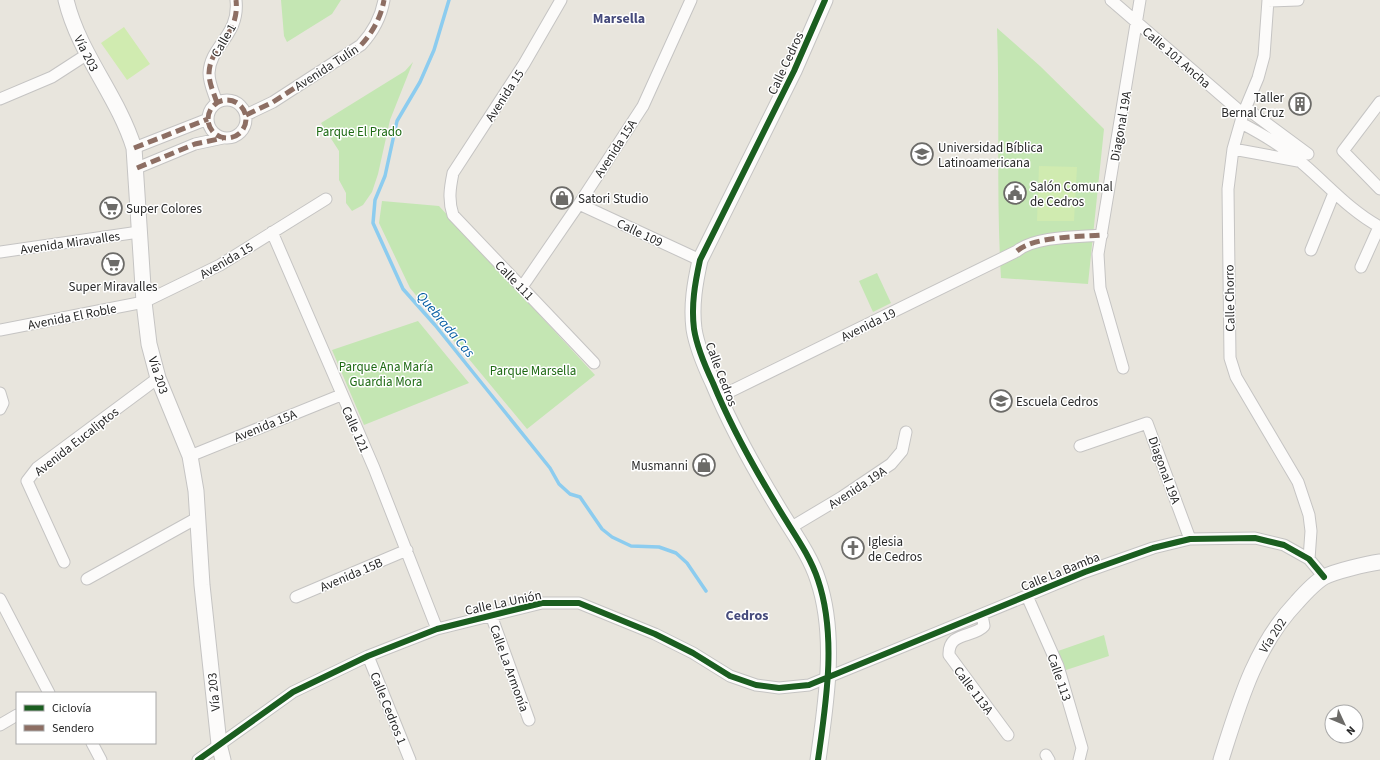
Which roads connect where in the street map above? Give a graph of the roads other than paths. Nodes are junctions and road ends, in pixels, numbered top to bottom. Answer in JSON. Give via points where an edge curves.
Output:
{"nodes":[{"id":1,"x":66,"y":0,"type":"edge"},
{"id":2,"x":236,"y":0,"type":"edge"},
{"id":3,"x":384,"y":0,"type":"edge"},
{"id":4,"x":561,"y":0,"type":"edge"},
{"id":5,"x":691,"y":0,"type":"edge"},
{"id":6,"x":825,"y":0,"type":"edge"},
{"id":7,"x":1111,"y":0,"type":"edge"},
{"id":8,"x":1140,"y":0,"type":"edge"},
{"id":9,"x":1298,"y":0,"type":"edge"},
{"id":10,"x":1268,"y":1,"type":"edge"},
{"id":11,"x":1138,"y":22,"type":"junction"},
{"id":12,"x":86,"y":55,"type":"junction"},
{"id":13,"x":0,"y":99,"type":"edge"},
{"id":14,"x":217,"y":103,"type":"junction"},
{"id":15,"x":1378,"y":108,"type":"edge"},
{"id":16,"x":246,"y":114,"type":"junction"},
{"id":17,"x":1243,"y":115,"type":"junction"},
{"id":18,"x":208,"y":119,"type":"junction"},
{"id":19,"x":223,"y":138,"type":"junction"},
{"id":20,"x":134,"y":148,"type":"junction"},
{"id":21,"x":1233,"y":150,"type":"junction"},
{"id":22,"x":1304,"y":158,"type":"junction"},
{"id":23,"x":137,"y":168,"type":"junction"},
{"id":24,"x":1380,"y":189,"type":"edge"},
{"id":25,"x":449,"y":190,"type":"joint"},
{"id":26,"x":1334,"y":193,"type":"junction"},
{"id":27,"x":326,"y":199,"type":"dead end"},
{"id":28,"x":579,"y":204,"type":"junction"},
{"id":29,"x":1380,"y":227,"type":"edge"},
{"id":30,"x":139,"y":232,"type":"junction"},
{"id":31,"x":272,"y":232,"type":"junction"},
{"id":32,"x":1102,"y":235,"type":"junction"},
{"id":33,"x":1311,"y":250,"type":"dead end"},
{"id":34,"x":0,"y":252,"type":"edge"},
{"id":35,"x":700,"y":260,"type":"junction"},
{"id":36,"x":1361,"y":267,"type":"dead end"},
{"id":37,"x":522,"y":287,"type":"junction"},
{"id":38,"x":144,"y":302,"type":"junction"},
{"id":39,"x":0,"y":330,"type":"edge"},
{"id":40,"x":594,"y":364,"type":"dead end"},
{"id":41,"x":1123,"y":368,"type":"dead end"},
{"id":42,"x":158,"y":378,"type":"junction"},
{"id":43,"x":341,"y":395,"type":"junction"},
{"id":44,"x":719,"y":397,"type":"junction"},
{"id":45,"x":906,"y":432,"type":"dead end"},
{"id":46,"x":1080,"y":446,"type":"dead end"},
{"id":47,"x":190,"y":456,"type":"junction"},
{"id":48,"x":197,"y":518,"type":"junction"},
{"id":49,"x":790,"y":528,"type":"junction"},
{"id":50,"x":1190,"y":539,"type":"junction"},
{"id":51,"x":407,"y":550,"type":"junction"},
{"id":52,"x":1310,"y":559,"type":"junction"},
{"id":53,"x":64,"y":562,"type":"dead end"},
{"id":54,"x":1380,"y":562,"type":"edge"},
{"id":55,"x":1324,"y":577,"type":"junction"},
{"id":56,"x":87,"y":579,"type":"dead end"},
{"id":57,"x":1027,"y":596,"type":"junction"},
{"id":58,"x":296,"y":598,"type":"dead end"},
{"id":59,"x":0,"y":599,"type":"edge"},
{"id":60,"x":491,"y":615,"type":"junction"},
{"id":61,"x":982,"y":615,"type":"junction"},
{"id":62,"x":437,"y":629,"type":"junction"},
{"id":63,"x":368,"y":656,"type":"junction"},
{"id":64,"x":827,"y":678,"type":"junction"},
{"id":65,"x":48,"y":692,"type":"edge"},
{"id":66,"x":16,"y":716,"type":"edge"},
{"id":67,"x":529,"y":720,"type":"dead end"},
{"id":68,"x":0,"y":725,"type":"edge"},
{"id":69,"x":1008,"y":735,"type":"dead end"},
{"id":70,"x":93,"y":744,"type":"edge"},
{"id":71,"x":219,"y":744,"type":"junction"},
{"id":72,"x":102,"y":760,"type":"edge"},
{"id":73,"x":198,"y":760,"type":"edge"},
{"id":74,"x":223,"y":760,"type":"edge"},
{"id":75,"x":410,"y":760,"type":"edge"},
{"id":76,"x":818,"y":760,"type":"edge"},
{"id":77,"x":1079,"y":760,"type":"edge"},
{"id":78,"x":1221,"y":760,"type":"edge"}],
"edges":[{"from":1,"to":12,"type":"main road","name":"Vía 203","via":[[69,15]]},
{"from":2,"to":14,"type":"street","name":"Calle 1","via":[[235,24],[211,62],[209,72]]},
{"from":3,"to":16,"type":"street","name":"Avenida Tulín","via":[[377,23],[361,44],[273,102]]},
{"from":4,"to":25,"type":"street","name":"Avenida 15","via":[[524,64],[454,172]]},
{"from":5,"to":28,"type":"street","name":"Avenida 15A","via":[[643,106]]},
{"from":6,"to":35,"type":"main road","name":"Calle Cedros","via":[[794,71]]},
{"from":7,"to":11,"type":"street","name":"Calle 101 Ancha"},
{"from":8,"to":11,"type":"street","name":"Diagonal 19A"},
{"from":9,"to":10,"type":"street"},
{"from":10,"to":17,"type":"street","name":"Calle Chorro","via":[[1264,56]]},
{"from":11,"to":17,"type":"street","name":"Calle 101 Ancha"},
{"from":11,"to":32,"type":"street","name":"Diagonal 19A"},
{"from":12,"to":13,"type":"street","via":[[52,77]]},
{"from":12,"to":20,"type":"main road","name":"Vía 203","via":[[116,104]]},
{"from":14,"to":16,"type":"street","via":[[229,100],[240,105]]},
{"from":14,"to":18,"type":"street","via":[[209,112]]},
{"from":15,"to":24,"type":"street","via":[[1343,151]]},
{"from":16,"to":19,"type":"street","via":[[241,133],[236,137]]},
{"from":17,"to":21,"type":"street","name":"Calle Chorro"},
{"from":17,"to":22,"type":"street"},
{"from":17,"to":22,"type":"street","via":[[1264,135]]},
{"from":18,"to":19,"type":"street","via":[[214,133]]},
{"from":18,"to":20,"type":"street"},
{"from":19,"to":23,"type":"street","via":[[196,144]]},
{"from":20,"to":23,"type":"main road","name":"Vía 203"},
{"from":21,"to":22,"type":"street"},
{"from":21,"to":52,"type":"street","name":"Calle Chorro","via":[[1228,189],[1230,358],[1236,377],[1298,482],[1309,515]]},
{"from":22,"to":26,"type":"street"},
{"from":23,"to":30,"type":"main road","name":"Vía 203"},
{"from":25,"to":37,"type":"street","name":"Calle 111","via":[[449,203],[453,215]]},
{"from":26,"to":29,"type":"street"},
{"from":26,"to":33,"type":"street"},
{"from":27,"to":31,"type":"street","name":"Avenida 15"},
{"from":28,"to":35,"type":"street","name":"Calle 109"},
{"from":28,"to":37,"type":"street","name":"Avenida 15A"},
{"from":29,"to":36,"type":"street"},
{"from":30,"to":34,"type":"street","name":"Avenida Miravalles"},
{"from":30,"to":38,"type":"main road","name":"Vía 203"},
{"from":31,"to":38,"type":"street","name":"Avenida 15","via":[[220,265]]},
{"from":31,"to":43,"type":"street","name":"Calle 121"},
{"from":32,"to":41,"type":"street","name":"Diagonal 19A","via":[[1098,254],[1100,288]]},
{"from":32,"to":44,"type":"street","name":"Avenida 19","via":[[1024,245],[1017,251]]},
{"from":35,"to":44,"type":"main road","name":"Calle Cedros","via":[[694,290],[694,329]]},
{"from":37,"to":40,"type":"street","name":"Calle 111"},
{"from":38,"to":39,"type":"street","name":"Avenida El Roble"},
{"from":38,"to":42,"type":"main road","name":"Vía 203","via":[[149,344]]},
{"from":42,"to":47,"type":"main road","name":"Vía 203"},
{"from":42,"to":53,"type":"street","name":"Avenida Eucaliptos","via":[[37,468],[27,481]]},
{"from":43,"to":47,"type":"street","name":"Avenida 15A"},
{"from":43,"to":51,"type":"street","name":"Calle 121"},
{"from":44,"to":49,"type":"main road","name":"Calle Cedros","via":[[748,458]]},
{"from":45,"to":49,"type":"street","name":"Avenida 19A","via":[[902,451],[891,464]]},
{"from":46,"to":50,"type":"street","name":"Diagonal 19A","via":[[1147,423]]},
{"from":47,"to":48,"type":"main road","name":"Vía 203","via":[[196,490]]},
{"from":48,"to":56,"type":"street"},
{"from":48,"to":71,"type":"main road","name":"Vía 203"},
{"from":49,"to":64,"type":"main road","name":"Calle Cedros","via":[[812,566],[824,602],[828,635]]},
{"from":50,"to":52,"type":"street","name":"Calle La Bamba","via":[[1255,538],[1284,545]]},
{"from":50,"to":57,"type":"street","name":"Calle La Bamba","via":[[1153,548]]},
{"from":51,"to":58,"type":"street","name":"Avenida 15B"},
{"from":51,"to":62,"type":"street","name":"Calle 121"},
{"from":52,"to":55,"type":"street"},
{"from":54,"to":55,"type":"main road","name":"Vía 202"},
{"from":55,"to":78,"type":"main road","name":"Vía 202","via":[[1284,615],[1255,661],[1238,704]]},
{"from":57,"to":61,"type":"street","name":"Calle La Bamba"},
{"from":57,"to":77,"type":"street","name":"Calle 113","via":[[1058,666],[1082,748]]},
{"from":59,"to":65,"type":"street"},
{"from":60,"to":62,"type":"street","name":"Calle La Unión"},
{"from":60,"to":64,"type":"street","name":"Calle La Unión","via":[[542,603],[579,603],[655,634],[730,676],[756,685],[791,688]]},
{"from":60,"to":67,"type":"street","name":"Calle La Armonía"},
{"from":61,"to":64,"type":"street","name":"Calle La Bamba"},
{"from":61,"to":69,"type":"street","name":"Calle 113A","via":[[984,626],[976,632],[963,634],[954,641],[948,650],[949,655]]},
{"from":62,"to":63,"type":"street","name":"Calle La Unión"},
{"from":63,"to":71,"type":"street","name":"Calle La Unión","via":[[293,692]]},
{"from":63,"to":75,"type":"street","name":"Calle Cedros 1"},
{"from":64,"to":76,"type":"main road","name":"Calle Cedros"},
{"from":66,"to":68,"type":"street"},
{"from":70,"to":72,"type":"street"},
{"from":71,"to":73,"type":"street","name":"Calle La Unión"},
{"from":71,"to":74,"type":"main road","name":"Vía 203"}]}
